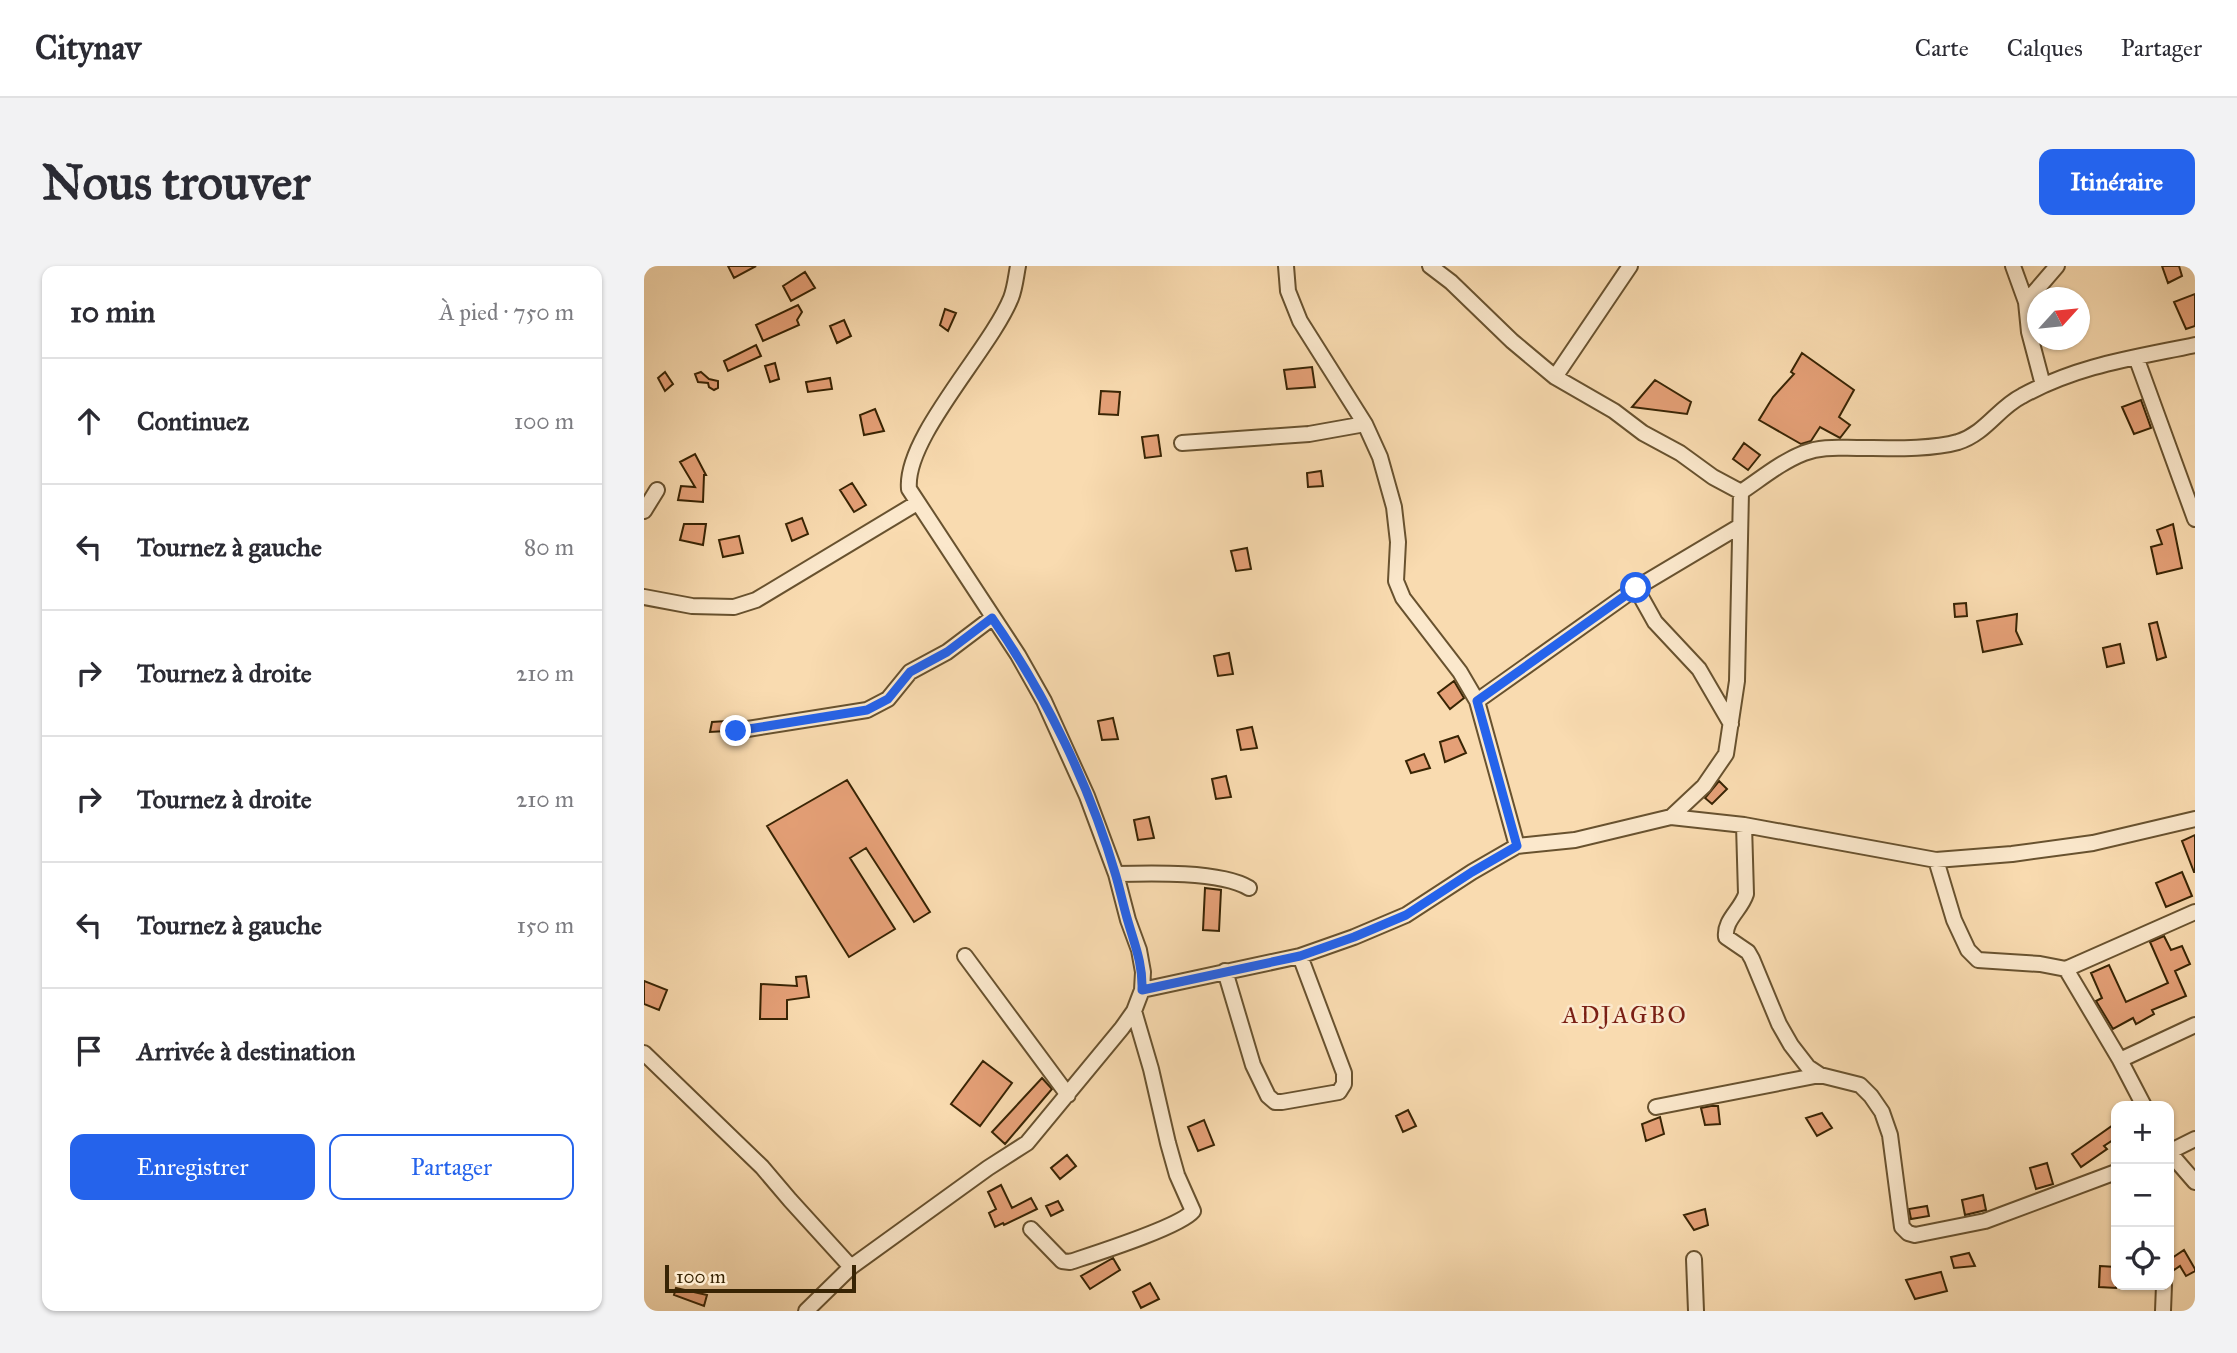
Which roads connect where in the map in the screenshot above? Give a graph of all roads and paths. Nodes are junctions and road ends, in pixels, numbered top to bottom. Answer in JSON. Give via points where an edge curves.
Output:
{"nodes":[{"id":1,"x":1018,"y":266,"type":"edge"},
{"id":2,"x":1286,"y":266,"type":"edge"},
{"id":3,"x":1430,"y":266,"type":"edge"},
{"id":4,"x":1630,"y":266,"type":"edge"},
{"id":5,"x":2013,"y":266,"type":"edge"},
{"id":6,"x":2057,"y":266,"type":"edge"},
{"id":7,"x":2026,"y":302,"type":"junction"},
{"id":8,"x":2195,"y":345,"type":"edge"},
{"id":9,"x":2136,"y":357,"type":"junction"},
{"id":10,"x":1555,"y":377,"type":"junction"},
{"id":11,"x":2043,"y":385,"type":"junction"},
{"id":12,"x":1365,"y":424,"type":"junction"},
{"id":13,"x":1182,"y":443,"type":"dead end"},
{"id":14,"x":657,"y":490,"type":"dead end"},
{"id":15,"x":1741,"y":492,"type":"junction"},
{"id":16,"x":916,"y":503,"type":"junction"},
{"id":17,"x":644,"y":511,"type":"edge"},
{"id":18,"x":2195,"y":519,"type":"edge"},
{"id":19,"x":1740,"y":526,"type":"junction"},
{"id":20,"x":1636,"y":588,"type":"junction"},
{"id":21,"x":644,"y":597,"type":"edge"},
{"id":22,"x":992,"y":618,"type":"junction"},
{"id":23,"x":1477,"y":701,"type":"junction"},
{"id":24,"x":1731,"y":724,"type":"junction"},
{"id":25,"x":736,"y":731,"type":"dead end"},
{"id":26,"x":1671,"y":817,"type":"junction"},
{"id":27,"x":2195,"y":819,"type":"edge"},
{"id":28,"x":1744,"y":825,"type":"junction"},
{"id":29,"x":1517,"y":846,"type":"junction"},
{"id":30,"x":1937,"y":860,"type":"junction"},
{"id":31,"x":1116,"y":874,"type":"junction"},
{"id":32,"x":1249,"y":888,"type":"dead end"},
{"id":33,"x":2195,"y":912,"type":"edge"},
{"id":34,"x":965,"y":956,"type":"dead end"},
{"id":35,"x":1300,"y":956,"type":"junction"},
{"id":36,"x":2066,"y":969,"type":"junction"},
{"id":37,"x":1225,"y":971,"type":"junction"},
{"id":38,"x":1142,"y":990,"type":"junction"},
{"id":39,"x":1134,"y":1011,"type":"junction"},
{"id":40,"x":2195,"y":1024,"type":"edge"},
{"id":41,"x":644,"y":1053,"type":"edge"},
{"id":42,"x":2120,"y":1060,"type":"junction"},
{"id":43,"x":1820,"y":1075,"type":"junction"},
{"id":44,"x":1068,"y":1096,"type":"junction"},
{"id":45,"x":2141,"y":1101,"type":"edge"},
{"id":46,"x":1656,"y":1107,"type":"dead end"},
{"id":47,"x":2195,"y":1139,"type":"edge"},
{"id":48,"x":2174,"y":1150,"type":"edge"},
{"id":49,"x":2174,"y":1158,"type":"edge"},
{"id":50,"x":2111,"y":1174,"type":"edge"},
{"id":51,"x":2195,"y":1182,"type":"edge"},
{"id":52,"x":1031,"y":1229,"type":"dead end"},
{"id":53,"x":1694,"y":1259,"type":"dead end"},
{"id":54,"x":851,"y":1267,"type":"junction"},
{"id":55,"x":2164,"y":1290,"type":"edge"},
{"id":56,"x":806,"y":1311,"type":"edge"},
{"id":57,"x":1696,"y":1311,"type":"edge"},
{"id":58,"x":2162,"y":1311,"type":"edge"}],
"edges":[{"from":1,"to":16,"type":"street","via":[[1011,298],[916,452],[908,481]]},
{"from":2,"to":12,"type":"street","via":[[1288,291],[1300,321]]},
{"from":3,"to":10,"type":"street"},
{"from":4,"to":10,"type":"street"},
{"from":5,"to":7,"type":"street"},
{"from":6,"to":7,"type":"street"},
{"from":7,"to":11,"type":"street"},
{"from":8,"to":9,"type":"street"},
{"from":9,"to":11,"type":"street"},
{"from":9,"to":18,"type":"street"},
{"from":10,"to":15,"type":"street"},
{"from":11,"to":15,"type":"street","via":[[1959,441],[1936,446],[1828,447],[1778,466]]},
{"from":12,"to":13,"type":"street","via":[[1309,434]]},
{"from":12,"to":23,"type":"street","via":[[1394,507],[1396,580],[1403,598]]},
{"from":14,"to":17,"type":"street"},
{"from":15,"to":19,"type":"street"},
{"from":16,"to":21,"type":"street","via":[[756,600],[734,607],[692,606]]},
{"from":16,"to":22,"type":"street"},
{"from":19,"to":20,"type":"street"},
{"from":19,"to":24,"type":"street","via":[[1737,681]]},
{"from":20,"to":23,"type":"street"},
{"from":20,"to":24,"type":"street","via":[[1655,622],[1699,669]]},
{"from":22,"to":25,"type":"street","via":[[947,652],[910,672],[888,699],[875,707]]},
{"from":22,"to":31,"type":"street","via":[[1018,655],[1067,750]]},
{"from":23,"to":29,"type":"street"},
{"from":24,"to":26,"type":"street","via":[[1726,754],[1704,786]]},
{"from":26,"to":28,"type":"street"},
{"from":26,"to":29,"type":"street","via":[[1574,840]]},
{"from":27,"to":30,"type":"street","via":[[2094,843]]},
{"from":28,"to":30,"type":"street"},
{"from":28,"to":43,"type":"street","via":[[1746,894],[1727,924],[1726,937],[1748,952],[1791,1045]]},
{"from":29,"to":35,"type":"street","via":[[1406,915]]},
{"from":30,"to":36,"type":"street","via":[[1954,920],[1978,960]]},
{"from":31,"to":32,"type":"street","via":[[1226,878]]},
{"from":31,"to":38,"type":"street","via":[[1139,950]]},
{"from":33,"to":36,"type":"street"},
{"from":34,"to":44,"type":"street"},
{"from":35,"to":37,"type":"street"},
{"from":35,"to":37,"type":"street","via":[[1344,1073],[1339,1092],[1282,1102],[1268,1096],[1253,1065]]},
{"from":36,"to":42,"type":"street"},
{"from":37,"to":38,"type":"street"},
{"from":38,"to":39,"type":"street"},
{"from":39,"to":44,"type":"street"},
{"from":39,"to":52,"type":"street","via":[[1177,1175],[1193,1211],[1137,1239],[1070,1262],[1062,1261]]},
{"from":40,"to":42,"type":"street"},
{"from":41,"to":54,"type":"street","via":[[762,1167]]},
{"from":42,"to":45,"type":"street"},
{"from":43,"to":46,"type":"street"},
{"from":43,"to":50,"type":"street","via":[[1860,1085],[1882,1112],[1890,1135],[1902,1227],[1908,1233],[1985,1221]]},
{"from":44,"to":54,"type":"street","via":[[1027,1143]]},
{"from":47,"to":48,"type":"street"},
{"from":49,"to":51,"type":"street"},
{"from":53,"to":57,"type":"street"},
{"from":54,"to":56,"type":"street"},
{"from":55,"to":58,"type":"street"}]}
